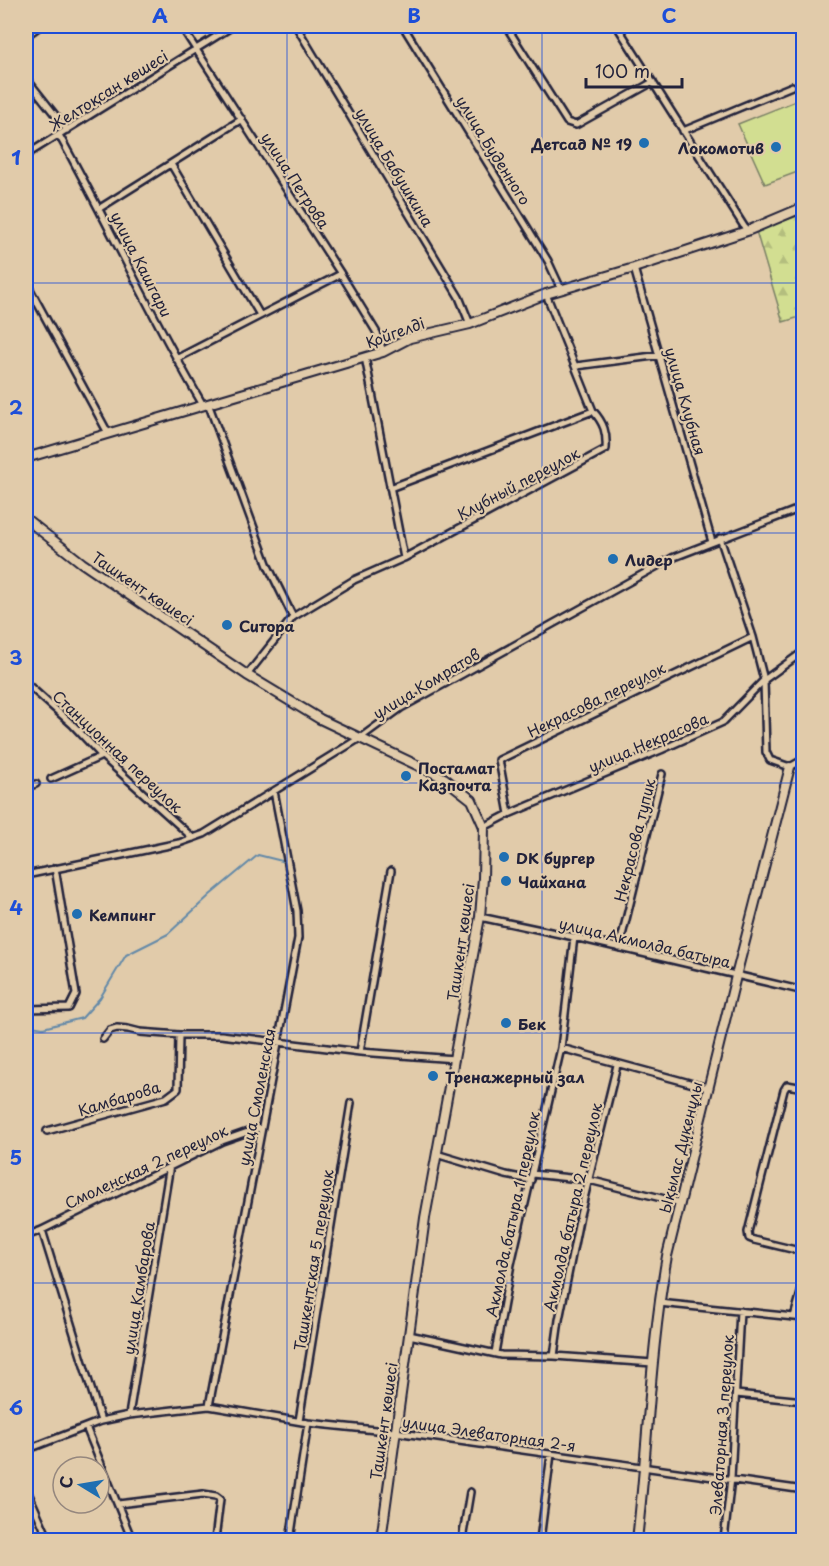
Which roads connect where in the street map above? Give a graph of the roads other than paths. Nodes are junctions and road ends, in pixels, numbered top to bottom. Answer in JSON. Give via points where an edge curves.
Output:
{"nodes":[{"id":1,"x":40,"y":26,"type":"edge"},
{"id":2,"x":181,"y":26,"type":"edge"},
{"id":3,"x":233,"y":26,"type":"edge"},
{"id":4,"x":296,"y":26,"type":"edge"},
{"id":5,"x":403,"y":26,"type":"edge"},
{"id":6,"x":506,"y":26,"type":"edge"},
{"id":7,"x":617,"y":26,"type":"edge"},
{"id":8,"x":26,"y":36,"type":"edge"},
{"id":9,"x":196,"y":50,"type":"junction"},
{"id":10,"x":26,"y":78,"type":"edge"},
{"id":11,"x":653,"y":82,"type":"junction"},
{"id":12,"x":792,"y":86,"type":"dead end"},
{"id":13,"x":242,"y":119,"type":"junction"},
{"id":14,"x":67,"y":130,"type":"junction"},
{"id":15,"x":683,"y":131,"type":"junction"},
{"id":16,"x":58,"y":135,"type":"junction"},
{"id":17,"x":26,"y":155,"type":"edge"},
{"id":18,"x":171,"y":164,"type":"junction"},
{"id":19,"x":804,"y":207,"type":"edge"},
{"id":20,"x":100,"y":208,"type":"junction"},
{"id":21,"x":747,"y":231,"type":"junction"},
{"id":22,"x":634,"y":268,"type":"junction"},
{"id":23,"x":341,"y":274,"type":"junction"},
{"id":24,"x":26,"y":282,"type":"edge"},
{"id":25,"x":561,"y":290,"type":"junction"},
{"id":26,"x":546,"y":294,"type":"junction"},
{"id":27,"x":260,"y":315,"type":"junction"},
{"id":28,"x":470,"y":324,"type":"junction"},
{"id":29,"x":383,"y":352,"type":"junction"},
{"id":30,"x":661,"y":355,"type":"junction"},
{"id":31,"x":365,"y":357,"type":"junction"},
{"id":32,"x":176,"y":359,"type":"junction"},
{"id":33,"x":576,"y":366,"type":"junction"},
{"id":34,"x":205,"y":404,"type":"junction"},
{"id":35,"x":593,"y":411,"type":"junction"},
{"id":36,"x":108,"y":433,"type":"junction"},
{"id":37,"x":26,"y":448,"type":"edge"},
{"id":38,"x":28,"y":457,"type":"edge"},
{"id":39,"x":390,"y":488,"type":"junction"},
{"id":40,"x":804,"y":507,"type":"edge"},
{"id":41,"x":26,"y":519,"type":"edge"},
{"id":42,"x":720,"y":538,"type":"junction"},
{"id":43,"x":712,"y":542,"type":"junction"},
{"id":44,"x":404,"y":558,"type":"junction"},
{"id":45,"x":292,"y":617,"type":"junction"},
{"id":46,"x":753,"y":637,"type":"junction"},
{"id":47,"x":804,"y":651,"type":"edge"},
{"id":48,"x":247,"y":675,"type":"junction"},
{"id":49,"x":764,"y":680,"type":"junction"},
{"id":50,"x":26,"y":683,"type":"edge"},
{"id":51,"x":360,"y":738,"type":"junction"},
{"id":52,"x":102,"y":756,"type":"junction"},
{"id":53,"x":804,"y":759,"type":"edge"},
{"id":54,"x":790,"y":767,"type":"junction"},
{"id":55,"x":663,"y":774,"type":"dead end"},
{"id":56,"x":51,"y":779,"type":"dead end"},
{"id":57,"x":36,"y":784,"type":"dead end"},
{"id":58,"x":26,"y":787,"type":"edge"},
{"id":59,"x":274,"y":791,"type":"junction"},
{"id":60,"x":509,"y":814,"type":"junction"},
{"id":61,"x":484,"y":827,"type":"junction"},
{"id":62,"x":193,"y":838,"type":"junction"},
{"id":63,"x":55,"y":868,"type":"junction"},
{"id":64,"x":391,"y":871,"type":"dead end"},
{"id":65,"x":26,"y":875,"type":"edge"},
{"id":66,"x":480,"y":917,"type":"junction"},
{"id":67,"x":574,"y":937,"type":"junction"},
{"id":68,"x":620,"y":948,"type":"junction"},
{"id":69,"x":736,"y":976,"type":"junction"},
{"id":70,"x":804,"y":991,"type":"edge"},
{"id":71,"x":26,"y":1010,"type":"edge"},
{"id":72,"x":179,"y":1035,"type":"junction"},
{"id":73,"x":103,"y":1039,"type":"dead end"},
{"id":74,"x":279,"y":1041,"type":"junction"},
{"id":75,"x":561,"y":1048,"type":"junction"},
{"id":76,"x":360,"y":1052,"type":"junction"},
{"id":77,"x":455,"y":1059,"type":"junction"},
{"id":78,"x":617,"y":1065,"type":"junction"},
{"id":79,"x":708,"y":1088,"type":"junction"},
{"id":80,"x":804,"y":1088,"type":"edge"},
{"id":81,"x":351,"y":1103,"type":"dead end"},
{"id":82,"x":262,"y":1128,"type":"junction"},
{"id":83,"x":47,"y":1131,"type":"dead end"},
{"id":84,"x":436,"y":1154,"type":"junction"},
{"id":85,"x":170,"y":1165,"type":"junction"},
{"id":86,"x":532,"y":1177,"type":"junction"},
{"id":87,"x":589,"y":1180,"type":"junction"},
{"id":88,"x":681,"y":1203,"type":"junction"},
{"id":89,"x":42,"y":1230,"type":"junction"},
{"id":90,"x":26,"y":1236,"type":"edge"},
{"id":91,"x":804,"y":1252,"type":"edge"},
{"id":92,"x":804,"y":1282,"type":"edge"},
{"id":93,"x":659,"y":1303,"type":"junction"},
{"id":94,"x":740,"y":1311,"type":"junction"},
{"id":95,"x":794,"y":1317,"type":"junction"},
{"id":96,"x":804,"y":1318,"type":"edge"},
{"id":97,"x":410,"y":1335,"type":"junction"},
{"id":98,"x":495,"y":1353,"type":"junction"},
{"id":99,"x":554,"y":1356,"type":"junction"},
{"id":100,"x":653,"y":1363,"type":"junction"},
{"id":101,"x":736,"y":1394,"type":"junction"},
{"id":102,"x":804,"y":1401,"type":"edge"},
{"id":103,"x":209,"y":1406,"type":"junction"},
{"id":104,"x":129,"y":1415,"type":"junction"},
{"id":105,"x":101,"y":1421,"type":"junction"},
{"id":106,"x":299,"y":1421,"type":"junction"},
{"id":107,"x":308,"y":1423,"type":"junction"},
{"id":108,"x":86,"y":1426,"type":"junction"},
{"id":109,"x":395,"y":1432,"type":"junction"},
{"id":110,"x":26,"y":1450,"type":"edge"},
{"id":111,"x":551,"y":1454,"type":"junction"},
{"id":112,"x":646,"y":1467,"type":"junction"},
{"id":113,"x":731,"y":1478,"type":"junction"},
{"id":114,"x":26,"y":1488,"type":"edge"},
{"id":115,"x":804,"y":1490,"type":"edge"},
{"id":116,"x":470,"y":1492,"type":"dead end"},
{"id":117,"x":118,"y":1504,"type":"junction"},
{"id":118,"x":49,"y":1540,"type":"edge"},
{"id":119,"x":132,"y":1540,"type":"edge"},
{"id":120,"x":215,"y":1540,"type":"edge"},
{"id":121,"x":290,"y":1540,"type":"edge"},
{"id":122,"x":381,"y":1540,"type":"edge"},
{"id":123,"x":462,"y":1540,"type":"edge"},
{"id":124,"x":540,"y":1540,"type":"edge"},
{"id":125,"x":637,"y":1540,"type":"edge"},
{"id":126,"x":724,"y":1540,"type":"edge"}],
"edges":[{"from":1,"to":8,"type":"street"},
{"from":2,"to":9,"type":"street","name":"улица Петрова"},
{"from":3,"to":9,"type":"street","name":"Желтоқсан көшесі"},
{"from":4,"to":28,"type":"street","name":"улица Бабушкина","via":[[459,297]]},
{"from":5,"to":25,"type":"street","name":"улица Буденного","via":[[548,261]]},
{"from":6,"to":11,"type":"street","via":[[567,122],[576,125]]},
{"from":7,"to":11,"type":"street"},
{"from":9,"to":13,"type":"street","name":"улица Петрова"},
{"from":9,"to":14,"type":"street","name":"Желтоқсан көшесі"},
{"from":10,"to":14,"type":"street"},
{"from":11,"to":15,"type":"street"},
{"from":12,"to":15,"type":"street"},
{"from":13,"to":18,"type":"street"},
{"from":13,"to":23,"type":"street","name":"улица Петрова"},
{"from":14,"to":16,"type":"street","name":"Желтоқсан көшесі"},
{"from":15,"to":21,"type":"street"},
{"from":16,"to":17,"type":"street","name":"Желтоқсан көшесі"},
{"from":16,"to":20,"type":"street","name":"улица Кашгари"},
{"from":18,"to":20,"type":"street"},
{"from":18,"to":27,"type":"street"},
{"from":19,"to":21,"type":"street","name":"Қойгелді"},
{"from":20,"to":32,"type":"street","name":"улица Кашгари"},
{"from":21,"to":22,"type":"street","name":"Қойгелді"},
{"from":22,"to":25,"type":"street","name":"Қойгелді"},
{"from":22,"to":30,"type":"street","name":"улица Клубная"},
{"from":23,"to":27,"type":"street"},
{"from":23,"to":29,"type":"street","name":"улица Петрова","via":[[377,333]]},
{"from":24,"to":36,"type":"street"},
{"from":25,"to":26,"type":"street","name":"Қойгелді"},
{"from":26,"to":28,"type":"street","name":"Қойгелді"},
{"from":26,"to":33,"type":"street","name":"Клубный переулок"},
{"from":27,"to":32,"type":"street"},
{"from":28,"to":29,"type":"street","name":"Қойгелді","via":[[410,338]]},
{"from":29,"to":31,"type":"street","name":"Қойгелді"},
{"from":30,"to":33,"type":"street"},
{"from":30,"to":43,"type":"street","name":"улица Клубная"},
{"from":31,"to":34,"type":"street","name":"Қойгелді"},
{"from":31,"to":39,"type":"street"},
{"from":32,"to":34,"type":"street","name":"улица Кашгари"},
{"from":33,"to":35,"type":"street","name":"Клубный переулок"},
{"from":34,"to":36,"type":"street","name":"Қойгелді"},
{"from":34,"to":45,"type":"street","name":"улица Кашгари"},
{"from":35,"to":39,"type":"street"},
{"from":35,"to":44,"type":"street","name":"Клубный переулок","via":[[603,422],[606,449]]},
{"from":36,"to":38,"type":"street","name":"Қойгелді"},
{"from":37,"to":38,"type":"street"},
{"from":39,"to":44,"type":"street"},
{"from":40,"to":42,"type":"street","name":"улица Комратов"},
{"from":41,"to":48,"type":"street","name":"Ташкент көшесі","via":[[82,564]]},
{"from":42,"to":43,"type":"street","name":"улица Комратов"},
{"from":42,"to":46,"type":"street"},
{"from":43,"to":51,"type":"street","name":"улица Комратов","via":[[672,558],[424,695]]},
{"from":44,"to":45,"type":"street","name":"Клубный переулок","via":[[354,580]]},
{"from":45,"to":48,"type":"street","name":"Клубный переулок"},
{"from":46,"to":49,"type":"street"},
{"from":46,"to":60,"type":"street","name":"Некрасова переулок","via":[[499,760]]},
{"from":47,"to":49,"type":"street","name":"улица Некрасова"},
{"from":48,"to":51,"type":"street","name":"Ташкент көшесі"},
{"from":49,"to":54,"type":"street","via":[[766,752],[770,760]]},
{"from":49,"to":60,"type":"street","name":"улица Некрасова","via":[[723,722]]},
{"from":50,"to":52,"type":"street","name":"Станционная переулок"},
{"from":51,"to":59,"type":"street","name":"улица Комратов"},
{"from":51,"to":61,"type":"street","name":"Ташкент көшесі","via":[[444,778],[472,800]]},
{"from":52,"to":56,"type":"street"},
{"from":52,"to":62,"type":"street","name":"Станционная переулок"},
{"from":53,"to":54,"type":"street"},
{"from":54,"to":69,"type":"street","name":"Ықылас Дүкенұлы"},
{"from":55,"to":68,"type":"street","name":"Некрасова тупик"},
{"from":57,"to":58,"type":"street"},
{"from":59,"to":62,"type":"street","name":"улица Комратов"},
{"from":59,"to":74,"type":"street","name":"улица Смоленская","via":[[297,911],[298,938]]},
{"from":60,"to":61,"type":"street","name":"улица Некрасова"},
{"from":61,"to":66,"type":"street","name":"Ташкент көшесі"},
{"from":62,"to":63,"type":"street","name":"улица Комратов"},
{"from":63,"to":65,"type":"street","name":"улица Комратов"},
{"from":63,"to":71,"type":"street","via":[[76,993],[69,1008]]},
{"from":64,"to":76,"type":"street"},
{"from":66,"to":67,"type":"street","name":"улица Акмолда батыра"},
{"from":66,"to":77,"type":"street","name":"Ташкент көшесі"},
{"from":67,"to":68,"type":"street","name":"улица Акмолда батыра"},
{"from":67,"to":75,"type":"street","name":"Акмолда батыра 1 переулок"},
{"from":68,"to":69,"type":"street","name":"улица Акмолда батыра"},
{"from":69,"to":70,"type":"street","name":"улица Акмолда батыра"},
{"from":69,"to":79,"type":"street","name":"Ықылас Дүкенұлы"},
{"from":72,"to":73,"type":"street","via":[[117,1028]]},
{"from":72,"to":74,"type":"street"},
{"from":72,"to":83,"type":"street","name":"Камбарова","via":[[178,1089],[166,1098]]},
{"from":74,"to":76,"type":"street"},
{"from":74,"to":82,"type":"street","name":"улица Смоленская"},
{"from":75,"to":78,"type":"street"},
{"from":75,"to":86,"type":"street","name":"Акмолда батыра 1 переулок"},
{"from":76,"to":77,"type":"street"},
{"from":77,"to":84,"type":"street","name":"Ташкент көшесі"},
{"from":78,"to":79,"type":"street"},
{"from":78,"to":87,"type":"street","name":"Акмолда батыра 2 переулок"},
{"from":79,"to":88,"type":"street","name":"Ықылас Дүкенұлы"},
{"from":80,"to":91,"type":"street","via":[[787,1085],[784,1090],[748,1232],[749,1238]]},
{"from":81,"to":106,"type":"street","name":"Ташкентская 5 переулок"},
{"from":82,"to":85,"type":"street","name":"Смоленская 2 переулок"},
{"from":82,"to":103,"type":"street","name":"улица Смоленская"},
{"from":84,"to":86,"type":"street","via":[[506,1175]]},
{"from":84,"to":97,"type":"street","name":"Ташкент көшесі"},
{"from":85,"to":89,"type":"street","name":"Смоленская 2 переулок"},
{"from":85,"to":104,"type":"street","name":"улица Камбарова"},
{"from":86,"to":87,"type":"street"},
{"from":86,"to":98,"type":"street","name":"Акмолда батыра 1 переулок"},
{"from":87,"to":88,"type":"street"},
{"from":87,"to":99,"type":"street","name":"Акмолда батыра 2 переулок"},
{"from":88,"to":93,"type":"street","name":"Ықылас Дүкенұлы"},
{"from":89,"to":90,"type":"street","name":"Смоленская 2 переулок"},
{"from":89,"to":105,"type":"street"},
{"from":92,"to":95,"type":"street"},
{"from":93,"to":94,"type":"street"},
{"from":93,"to":100,"type":"street","name":"Ықылас Дүкенұлы"},
{"from":94,"to":95,"type":"street"},
{"from":94,"to":101,"type":"street","name":"Элеваторная 3 переулок"},
{"from":95,"to":96,"type":"street"},
{"from":97,"to":98,"type":"street"},
{"from":97,"to":109,"type":"street","name":"Ташкент көшесі"},
{"from":98,"to":99,"type":"street"},
{"from":99,"to":100,"type":"street"},
{"from":100,"to":112,"type":"street","name":"Ықылас Дүкенұлы"},
{"from":101,"to":102,"type":"street"},
{"from":101,"to":113,"type":"street","name":"Элеваторная 3 переулок"},
{"from":103,"to":104,"type":"street","name":"улица Элеваторная 2-я"},
{"from":103,"to":106,"type":"street","name":"улица Элеваторная 2-я"},
{"from":104,"to":105,"type":"street","name":"улица Элеваторная 2-я"},
{"from":105,"to":108,"type":"street","name":"улица Элеваторная 2-я"},
{"from":106,"to":107,"type":"street","name":"улица Элеваторная 2-я"},
{"from":107,"to":109,"type":"street","name":"улица Элеваторная 2-я"},
{"from":107,"to":121,"type":"street"},
{"from":108,"to":110,"type":"street","name":"улица Элеваторная 2-я"},
{"from":108,"to":117,"type":"street"},
{"from":109,"to":111,"type":"street","name":"улица Элеваторная 2-я"},
{"from":109,"to":122,"type":"street","name":"Ташкент көшесі"},
{"from":111,"to":112,"type":"street","name":"улица Элеваторная 2-я"},
{"from":111,"to":124,"type":"street"},
{"from":112,"to":113,"type":"street","name":"улица Элеваторная 2-я"},
{"from":112,"to":125,"type":"street","name":"Ықылас Дүкенұлы"},
{"from":113,"to":115,"type":"street","name":"улица Элеваторная 2-я"},
{"from":113,"to":126,"type":"street","name":"Элеваторная 3 переулок"},
{"from":114,"to":118,"type":"street"},
{"from":116,"to":123,"type":"street"},
{"from":117,"to":119,"type":"street"},
{"from":117,"to":120,"type":"street","via":[[203,1494],[216,1496],[220,1499]]}]}
